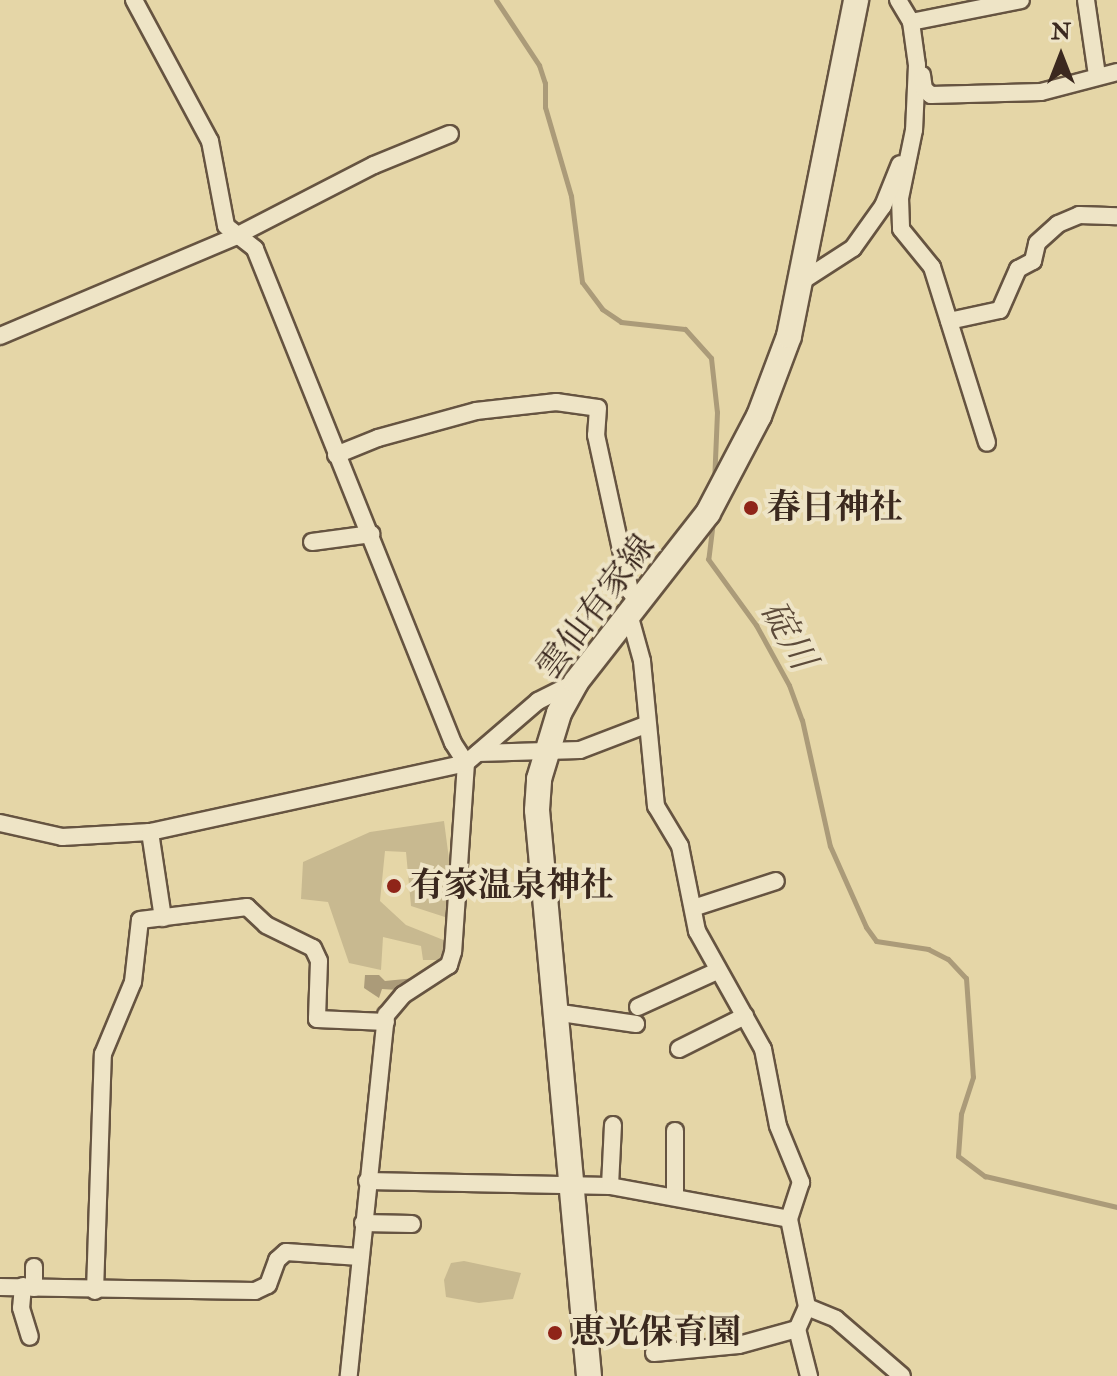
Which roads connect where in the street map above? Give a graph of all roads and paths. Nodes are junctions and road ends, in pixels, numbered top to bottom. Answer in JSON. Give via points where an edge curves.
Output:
{"nodes":[{"id":1,"x":134,"y":0,"type":"edge"},
{"id":2,"x":856,"y":0,"type":"edge"},
{"id":3,"x":898,"y":0,"type":"edge"},
{"id":4,"x":1021,"y":0,"type":"edge"},
{"id":5,"x":1086,"y":0,"type":"edge"},
{"id":6,"x":911,"y":22,"type":"junction"},
{"id":7,"x":917,"y":65,"type":"junction"},
{"id":8,"x":1117,"y":72,"type":"edge"},
{"id":9,"x":1097,"y":75,"type":"junction"},
{"id":10,"x":914,"y":130,"type":"junction"},
{"id":11,"x":450,"y":134,"type":"dead end"},
{"id":12,"x":1117,"y":216,"type":"edge"},
{"id":13,"x":234,"y":237,"type":"junction"},
{"id":14,"x":799,"y":283,"type":"junction"},
{"id":15,"x":949,"y":321,"type":"junction"},
{"id":16,"x":0,"y":336,"type":"edge"},
{"id":17,"x":987,"y":443,"type":"dead end"},
{"id":18,"x":336,"y":455,"type":"junction"},
{"id":19,"x":371,"y":534,"type":"junction"},
{"id":20,"x":312,"y":542,"type":"dead end"},
{"id":21,"x":634,"y":609,"type":"junction"},
{"id":22,"x":576,"y":682,"type":"junction"},
{"id":23,"x":645,"y":725,"type":"junction"},
{"id":24,"x":545,"y":750,"type":"junction"},
{"id":25,"x":472,"y":758,"type":"junction"},
{"id":26,"x":0,"y":823,"type":"edge"},
{"id":27,"x":150,"y":832,"type":"junction"},
{"id":28,"x":776,"y":881,"type":"dead end"},
{"id":29,"x":693,"y":908,"type":"junction"},
{"id":30,"x":163,"y":918,"type":"junction"},
{"id":31,"x":717,"y":971,"type":"junction"},
{"id":32,"x":554,"y":1012,"type":"junction"},
{"id":33,"x":745,"y":1016,"type":"junction"},
{"id":34,"x":386,"y":1022,"type":"junction"},
{"id":35,"x":679,"y":1049,"type":"dead end"},
{"id":36,"x":613,"y":1125,"type":"dead end"},
{"id":37,"x":675,"y":1131,"type":"dead end"},
{"id":38,"x":367,"y":1181,"type":"junction"},
{"id":39,"x":570,"y":1186,"type":"junction"},
{"id":40,"x":610,"y":1186,"type":"junction"},
{"id":41,"x":675,"y":1194,"type":"junction"},
{"id":42,"x":789,"y":1219,"type":"junction"},
{"id":43,"x":363,"y":1223,"type":"junction"},
{"id":44,"x":412,"y":1224,"type":"dead end"},
{"id":45,"x":360,"y":1257,"type":"junction"},
{"id":46,"x":34,"y":1267,"type":"dead end"},
{"id":47,"x":0,"y":1287,"type":"edge"},
{"id":48,"x":29,"y":1287,"type":"junction"},
{"id":49,"x":95,"y":1291,"type":"junction"},
{"id":50,"x":807,"y":1307,"type":"junction"},
{"id":51,"x":797,"y":1329,"type":"junction"},
{"id":52,"x":30,"y":1337,"type":"dead end"},
{"id":53,"x":654,"y":1353,"type":"dead end"},
{"id":54,"x":349,"y":1376,"type":"edge"},
{"id":55,"x":589,"y":1376,"type":"edge"},
{"id":56,"x":809,"y":1376,"type":"edge"},
{"id":57,"x":902,"y":1376,"type":"edge"}],
"edges":[{"from":1,"to":13,"type":"street","via":[[210,141],[226,226]]},
{"from":2,"to":14,"type":"main road","name":"雲仙有家線"},
{"from":3,"to":6,"type":"street"},
{"from":4,"to":6,"type":"street"},
{"from":5,"to":9,"type":"street"},
{"from":6,"to":7,"type":"street"},
{"from":7,"to":9,"type":"street","via":[[931,95],[1041,92]]},
{"from":7,"to":10,"type":"street"},
{"from":8,"to":9,"type":"street"},
{"from":10,"to":14,"type":"street","via":[[869,229],[829,268]]},
{"from":10,"to":15,"type":"street","via":[[900,198],[901,229],[932,267]]},
{"from":11,"to":13,"type":"street","via":[[374,165]]},
{"from":12,"to":15,"type":"street","via":[[1079,215],[1058,224],[1037,243],[1033,261],[1018,269],[1000,310]]},
{"from":13,"to":16,"type":"street"},
{"from":13,"to":18,"type":"street","via":[[255,249]]},
{"from":14,"to":21,"type":"main road","name":"雲仙有家線","via":[[789,336],[759,416],[708,513]]},
{"from":15,"to":17,"type":"street"},
{"from":18,"to":19,"type":"street"},
{"from":18,"to":21,"type":"street","via":[[476,411],[556,402],[598,408],[596,435]]},
{"from":19,"to":20,"type":"street"},
{"from":19,"to":25,"type":"street","via":[[453,743]]},
{"from":21,"to":22,"type":"main road","name":"雲仙有家線"},
{"from":21,"to":23,"type":"street"},
{"from":22,"to":24,"type":"main road","name":"雲仙有家線"},
{"from":22,"to":25,"type":"street","via":[[538,701]]},
{"from":23,"to":24,"type":"street","via":[[580,750]]},
{"from":23,"to":29,"type":"street","via":[[656,806],[680,846]]},
{"from":24,"to":25,"type":"street"},
{"from":24,"to":32,"type":"main road","name":"雲仙有家線","via":[[537,810]]},
{"from":25,"to":27,"type":"street"},
{"from":25,"to":34,"type":"street","via":[[449,965],[394,1004]]},
{"from":26,"to":27,"type":"street","via":[[62,837]]},
{"from":27,"to":30,"type":"street"},
{"from":28,"to":29,"type":"street"},
{"from":29,"to":31,"type":"street","via":[[697,931]]},
{"from":30,"to":34,"type":"street","via":[[247,907],[266,925],[313,948],[319,961],[317,1019]]},
{"from":30,"to":49,"type":"street","via":[[140,920],[136,928],[133,982],[103,1054]]},
{"from":31,"to":32,"type":"street","via":[[637,1016]]},
{"from":31,"to":33,"type":"street"},
{"from":32,"to":39,"type":"main road","name":"雲仙有家線"},
{"from":33,"to":35,"type":"street"},
{"from":33,"to":42,"type":"street","via":[[763,1049],[778,1126],[801,1182]]},
{"from":34,"to":38,"type":"street"},
{"from":36,"to":40,"type":"street"},
{"from":37,"to":41,"type":"street"},
{"from":38,"to":39,"type":"street"},
{"from":38,"to":43,"type":"street"},
{"from":39,"to":40,"type":"street"},
{"from":39,"to":55,"type":"main road","name":"雲仙有家線"},
{"from":40,"to":41,"type":"street"},
{"from":41,"to":42,"type":"street"},
{"from":42,"to":50,"type":"street"},
{"from":43,"to":44,"type":"street"},
{"from":43,"to":45,"type":"street"},
{"from":45,"to":49,"type":"street","via":[[286,1252],[277,1260],[268,1285],[255,1291]]},
{"from":45,"to":54,"type":"street"},
{"from":46,"to":48,"type":"street"},
{"from":47,"to":48,"type":"street"},
{"from":48,"to":49,"type":"street"},
{"from":48,"to":52,"type":"street","via":[[21,1308]]},
{"from":50,"to":51,"type":"street"},
{"from":50,"to":57,"type":"street","via":[[836,1319]]},
{"from":51,"to":53,"type":"street","via":[[739,1345]]},
{"from":51,"to":56,"type":"street"}]}
